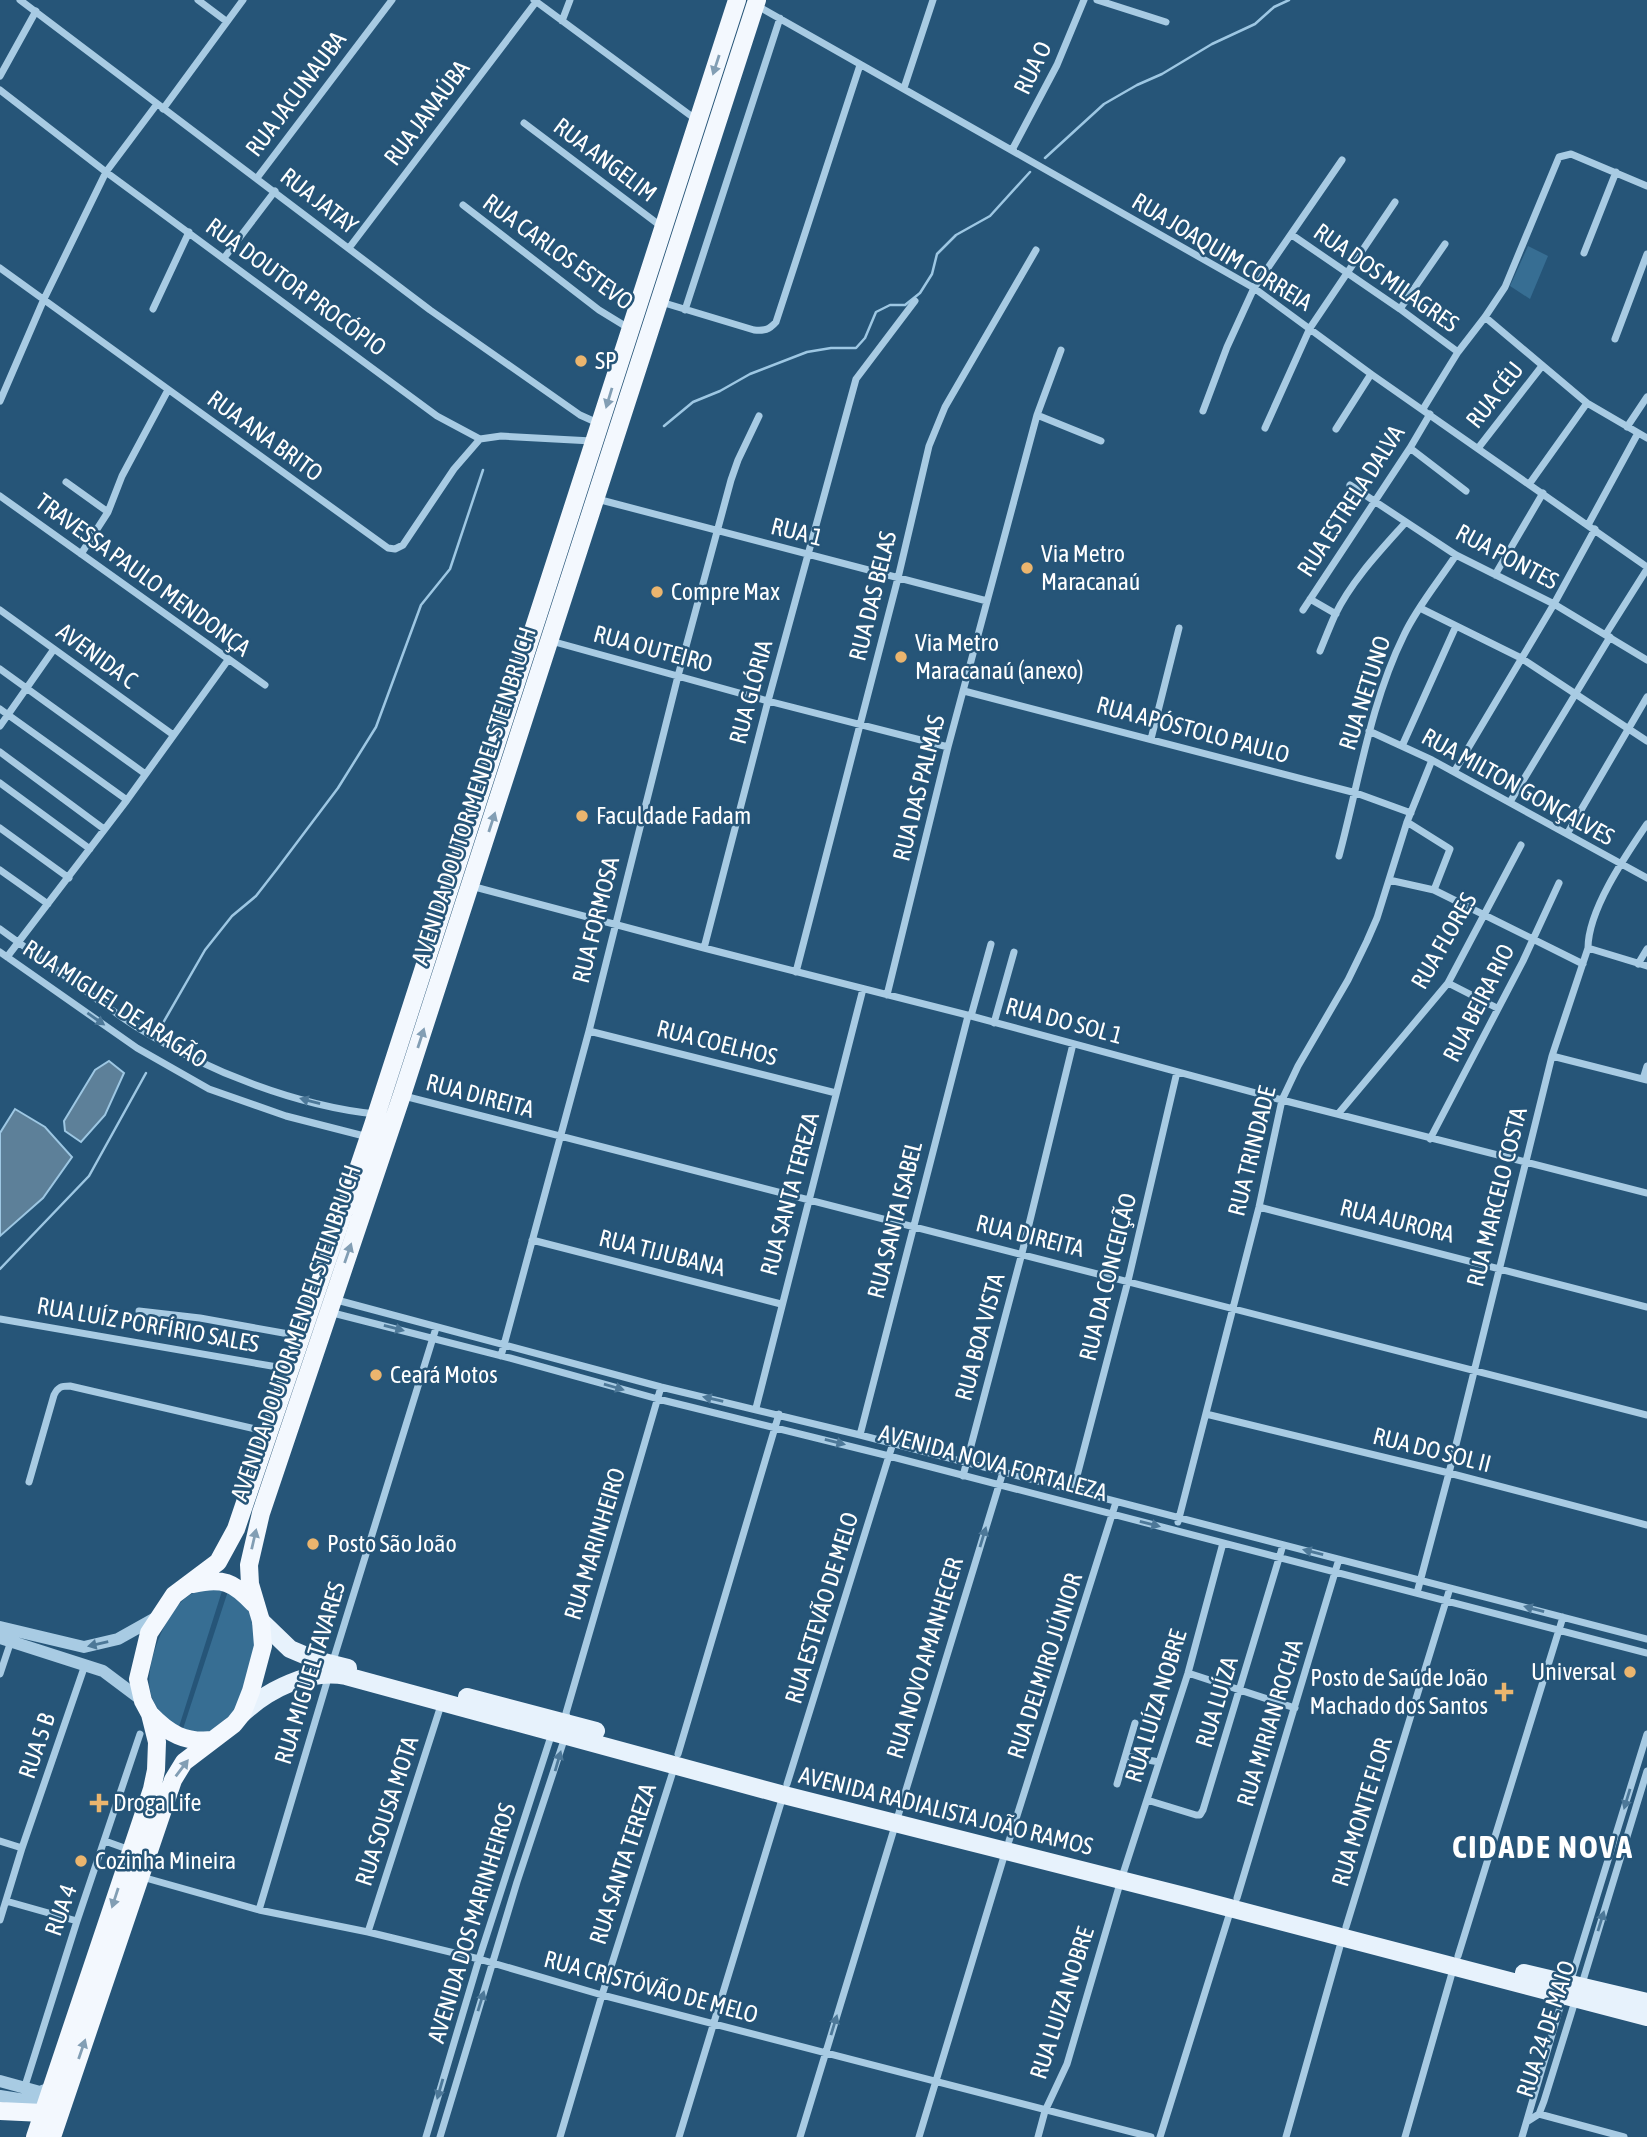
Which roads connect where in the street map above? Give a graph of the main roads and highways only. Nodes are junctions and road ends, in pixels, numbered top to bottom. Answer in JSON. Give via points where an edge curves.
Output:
{"nodes":[{"id":1,"x":737,"y":0,"type":"edge"},
{"id":2,"x":756,"y":2,"type":"edge"},
{"id":3,"x":190,"y":1585,"type":"junction"},
{"id":4,"x":259,"y":1614,"type":"junction"},
{"id":5,"x":330,"y":1670,"type":"junction"},
{"id":6,"x":146,"y":1708,"type":"junction"},
{"id":7,"x":242,"y":1714,"type":"junction"},
{"id":8,"x":562,"y":1725,"type":"junction"},
{"id":9,"x":213,"y":1740,"type":"junction"},
{"id":10,"x":1572,"y":1991,"type":"junction"},
{"id":11,"x":1647,"y":2002,"type":"edge"},
{"id":12,"x":1647,"y":2017,"type":"edge"},
{"id":13,"x":59,"y":2092,"type":"junction"},
{"id":14,"x":0,"y":2111,"type":"edge"},
{"id":15,"x":43,"y":2111,"type":"junction"},
{"id":16,"x":35,"y":2137,"type":"edge"},
{"id":17,"x":52,"y":2137,"type":"edge"}],
"edges":[{"from":1,"to":3,"type":"highway","name":"AVENIDA DOUTOR MENDEL STEINBRUCH","one_way":true,"via":[[377,1114],[236,1529],[218,1563]]},
{"from":4,"to":2,"type":"highway","name":"AVENIDA DOUTOR MENDEL STEINBRUCH","one_way":true,"via":[[249,1565],[256,1533],[471,886]]},
{"from":3,"to":4,"type":"highway","via":[[228,1582],[238,1587]]},
{"from":3,"to":6,"type":"highway","via":[[174,1595],[149,1633],[138,1679]]},
{"from":4,"to":5,"type":"main road","name":"AVENIDA RADIALISTA JOÃO RAMOS","via":[[290,1648]]},
{"from":4,"to":7,"type":"highway","via":[[260,1664]]},
{"from":5,"to":7,"type":"main road","name":"AVENIDA RADIALISTA JOÃO RAMOS","via":[[261,1697]]},
{"from":5,"to":8,"type":"main road","name":"AVENIDA RADIALISTA JOÃO RAMOS"},
{"from":5,"to":8,"type":"main road","name":"AVENIDA RADIALISTA JOÃO RAMOS","via":[[442,1702]]},
{"from":6,"to":9,"type":"highway","via":[[177,1737]]},
{"from":6,"to":13,"type":"highway","one_way":true,"via":[[157,1742],[156,1770]]},
{"from":7,"to":9,"type":"highway"},
{"from":8,"to":10,"type":"main road","name":"AVENIDA RADIALISTA JOÃO RAMOS","via":[[786,1789]]},
{"from":13,"to":9,"type":"highway","one_way":true,"via":[[173,1780],[184,1762]]},
{"from":10,"to":11,"type":"main road","name":"AVENIDA RADIALISTA JOÃO RAMOS"},
{"from":10,"to":12,"type":"main road","name":"AVENIDA RADIALISTA JOÃO RAMOS"},
{"from":13,"to":15,"type":"highway"},
{"from":13,"to":17,"type":"highway"},
{"from":14,"to":15,"type":"highway"},
{"from":15,"to":16,"type":"highway"}]}
